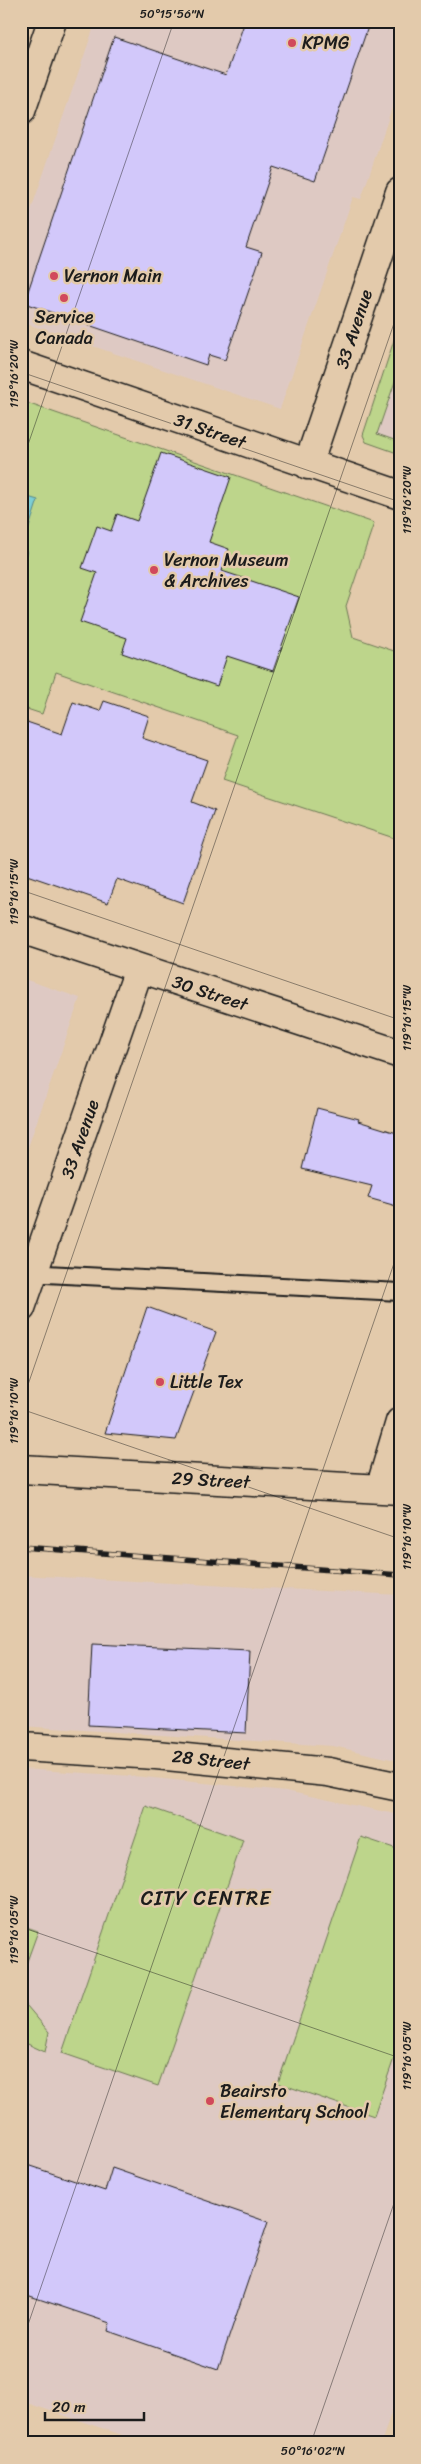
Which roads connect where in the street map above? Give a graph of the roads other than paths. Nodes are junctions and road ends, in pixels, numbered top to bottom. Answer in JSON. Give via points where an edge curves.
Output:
{"nodes":[{"id":1,"x":52,"y":21,"type":"edge"},
{"id":2,"x":21,"y":110,"type":"edge"},
{"id":3,"x":400,"y":192,"type":"edge"},
{"id":4,"x":21,"y":365,"type":"edge"},
{"id":5,"x":308,"y":465,"type":"junction"},
{"id":6,"x":400,"y":495,"type":"edge"},
{"id":7,"x":21,"y":929,"type":"edge"},
{"id":8,"x":139,"y":969,"type":"junction"},
{"id":9,"x":400,"y":1054,"type":"edge"},
{"id":10,"x":27,"y":1273,"type":"edge"},
{"id":11,"x":400,"y":1292,"type":"edge"},
{"id":12,"x":21,"y":1308,"type":"edge"},
{"id":13,"x":400,"y":1422,"type":"edge"},
{"id":14,"x":21,"y":1469,"type":"edge"},
{"id":15,"x":390,"y":1490,"type":"edge"},
{"id":16,"x":21,"y":1747,"type":"edge"},
{"id":17,"x":400,"y":1787,"type":"edge"}],
"edges":[{"from":1,"to":2,"type":"street"},
{"from":3,"to":5,"type":"street","name":"33 Avenue"},
{"from":4,"to":5,"type":"street","name":"31 Street"},
{"from":5,"to":6,"type":"street","name":"31 Street"},
{"from":7,"to":8,"type":"street","name":"30 Street"},
{"from":8,"to":9,"type":"street","name":"30 Street"},
{"from":8,"to":10,"type":"street","name":"33 Avenue"},
{"from":10,"to":11,"type":"lane"},
{"from":10,"to":12,"type":"street","name":"33 Avenue"},
{"from":13,"to":15,"type":"street"},
{"from":14,"to":15,"type":"street","name":"29 Street"},
{"from":16,"to":17,"type":"street","name":"28 Street","via":[[156,1755],[328,1772]]}]}
